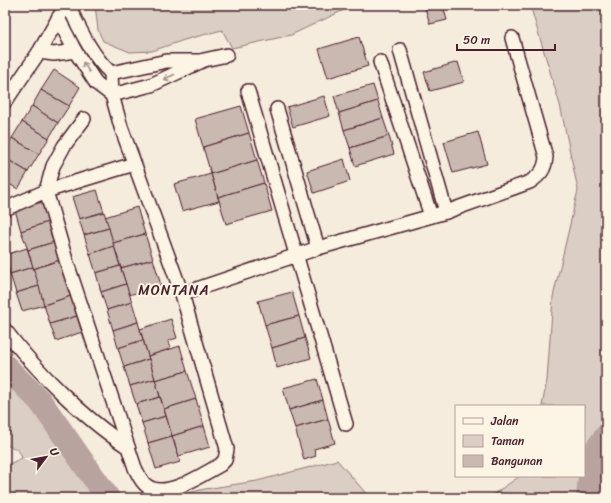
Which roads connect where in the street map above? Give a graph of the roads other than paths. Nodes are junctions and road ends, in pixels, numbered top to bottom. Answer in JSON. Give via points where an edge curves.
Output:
{"nodes":[{"id":1,"x":67,"y":5,"type":"edge"},
{"id":2,"x":58,"y":18,"type":"junction"},
{"id":3,"x":512,"y":38,"type":"dead end"},
{"id":4,"x":400,"y":50,"type":"dead end"},
{"id":5,"x":75,"y":51,"type":"junction"},
{"id":6,"x":38,"y":52,"type":"junction"},
{"id":7,"x":227,"y":55,"type":"dead end"},
{"id":8,"x":204,"y":60,"type":"junction"},
{"id":9,"x":380,"y":62,"type":"dead end"},
{"id":10,"x":111,"y":73,"type":"junction"},
{"id":11,"x":248,"y":91,"type":"dead end"},
{"id":12,"x":112,"y":94,"type":"junction"},
{"id":13,"x":5,"y":102,"type":"edge"},
{"id":14,"x":277,"y":109,"type":"dead end"},
{"id":15,"x":84,"y":119,"type":"dead end"},
{"id":16,"x":134,"y":164,"type":"junction"},
{"id":17,"x":46,"y":192,"type":"junction"},
{"id":18,"x":5,"y":209,"type":"edge"},
{"id":19,"x":446,"y":212,"type":"junction"},
{"id":20,"x":432,"y":216,"type":"junction"},
{"id":21,"x":318,"y":248,"type":"junction"},
{"id":22,"x":295,"y":256,"type":"junction"},
{"id":23,"x":182,"y":294,"type":"junction"},
{"id":24,"x":5,"y":330,"type":"edge"},
{"id":25,"x":346,"y":424,"type":"dead end"},
{"id":26,"x":128,"y":447,"type":"junction"}],
"edges":[{"from":1,"to":2,"type":"street"},
{"from":1,"to":10,"type":"street","via":[[88,44]]},
{"from":2,"to":5,"type":"street"},
{"from":2,"to":6,"type":"street"},
{"from":3,"to":19,"type":"street","via":[[546,157],[545,166],[540,175],[530,182]]},
{"from":4,"to":19,"type":"street"},
{"from":5,"to":6,"type":"street","via":[[54,54]]},
{"from":12,"to":5,"type":"street","one_way":true,"via":[[96,83]]},
{"from":6,"to":13,"type":"street"},
{"from":7,"to":8,"type":"street"},
{"from":8,"to":10,"type":"street","via":[[168,61]]},
{"from":8,"to":12,"type":"street","one_way":true,"via":[[151,85]]},
{"from":9,"to":20,"type":"street"},
{"from":10,"to":12,"type":"street"},
{"from":11,"to":22,"type":"street"},
{"from":12,"to":16,"type":"street"},
{"from":14,"to":21,"type":"street"},
{"from":15,"to":17,"type":"street","via":[[53,166]]},
{"from":16,"to":17,"type":"street"},
{"from":16,"to":23,"type":"street"},
{"from":17,"to":18,"type":"street"},
{"from":17,"to":26,"type":"street"},
{"from":19,"to":20,"type":"street"},
{"from":20,"to":21,"type":"street"},
{"from":21,"to":22,"type":"street"},
{"from":22,"to":23,"type":"street"},
{"from":22,"to":25,"type":"street"},
{"from":23,"to":26,"type":"street","via":[[228,455],[220,465],[170,490],[162,491],[146,486],[135,468]]},
{"from":24,"to":26,"type":"street","via":[[30,360],[72,401],[112,437]]}]}
